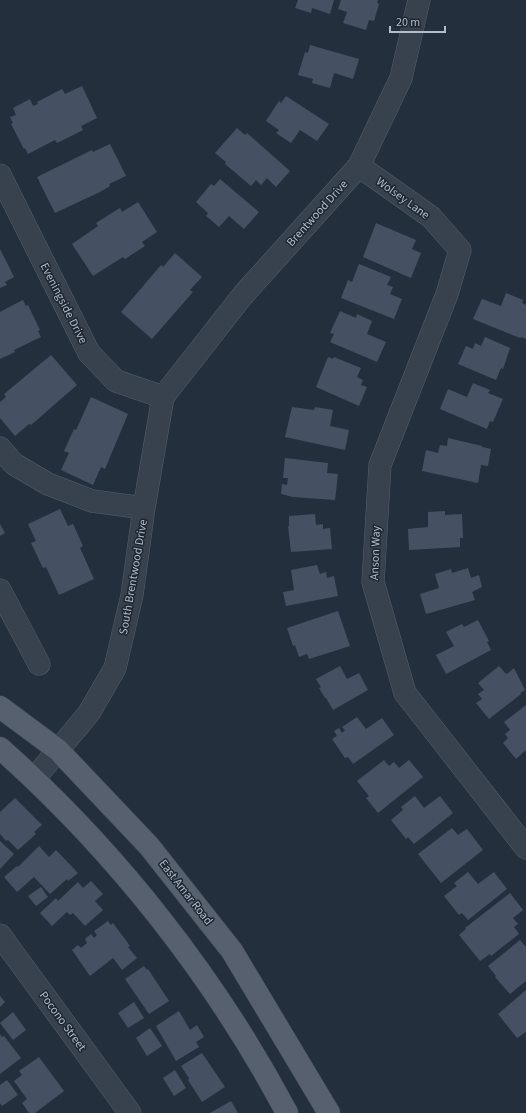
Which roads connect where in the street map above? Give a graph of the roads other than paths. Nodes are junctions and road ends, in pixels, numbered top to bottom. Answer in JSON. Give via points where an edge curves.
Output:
{"nodes":[{"id":1,"x":419,"y":0,"type":"edge"},
{"id":2,"x":359,"y":166,"type":"junction"},
{"id":3,"x":0,"y":174,"type":"edge"},
{"id":4,"x":460,"y":250,"type":"joint"},
{"id":5,"x":163,"y":397,"type":"junction"},
{"id":6,"x":0,"y":448,"type":"edge"},
{"id":7,"x":144,"y":508,"type":"junction"},
{"id":8,"x":0,"y":590,"type":"edge"},
{"id":9,"x":38,"y":664,"type":"dead end"},
{"id":10,"x":0,"y":707,"type":"edge"},
{"id":11,"x":0,"y":748,"type":"edge"},
{"id":12,"x":58,"y":750,"type":"junction"},
{"id":13,"x":34,"y":779,"type":"junction"},
{"id":14,"x":526,"y":848,"type":"edge"},
{"id":15,"x":0,"y":935,"type":"edge"},
{"id":16,"x":124,"y":1111,"type":"edge"},
{"id":17,"x":286,"y":1113,"type":"edge"},
{"id":18,"x":329,"y":1113,"type":"edge"}],
"edges":[{"from":1,"to":2,"type":"street","name":"Brentwood Drive","via":[[401,78]]},
{"from":2,"to":4,"type":"street","name":"Wolsey Lane","via":[[432,217]]},
{"from":2,"to":5,"type":"street","name":"Brentwood Drive","via":[[243,295]]},
{"from":3,"to":5,"type":"street","name":"Eveningside Drive","via":[[89,353],[116,381]]},
{"from":4,"to":14,"type":"street","name":"Anson Way","via":[[447,294],[380,465],[373,582],[405,693]]},
{"from":5,"to":7,"type":"street","name":"South Brentwood Drive"},
{"from":6,"to":7,"type":"street","via":[[14,464],[48,484],[92,501]]},
{"from":7,"to":12,"type":"street","name":"South Brentwood Drive","via":[[132,595],[115,668],[89,713]]},
{"from":8,"to":9,"type":"street"},
{"from":10,"to":12,"type":"main road","name":"East Amar Road"},
{"from":11,"to":13,"type":"main road"},
{"from":12,"to":13,"type":"street","name":"South Brentwood Drive"},
{"from":12,"to":18,"type":"main road","name":"East Amar Road","via":[[149,846],[232,951]]},
{"from":13,"to":17,"type":"main road","via":[[99,845],[189,955],[255,1057]]},
{"from":15,"to":16,"type":"street","name":"Pocono Street"}]}
